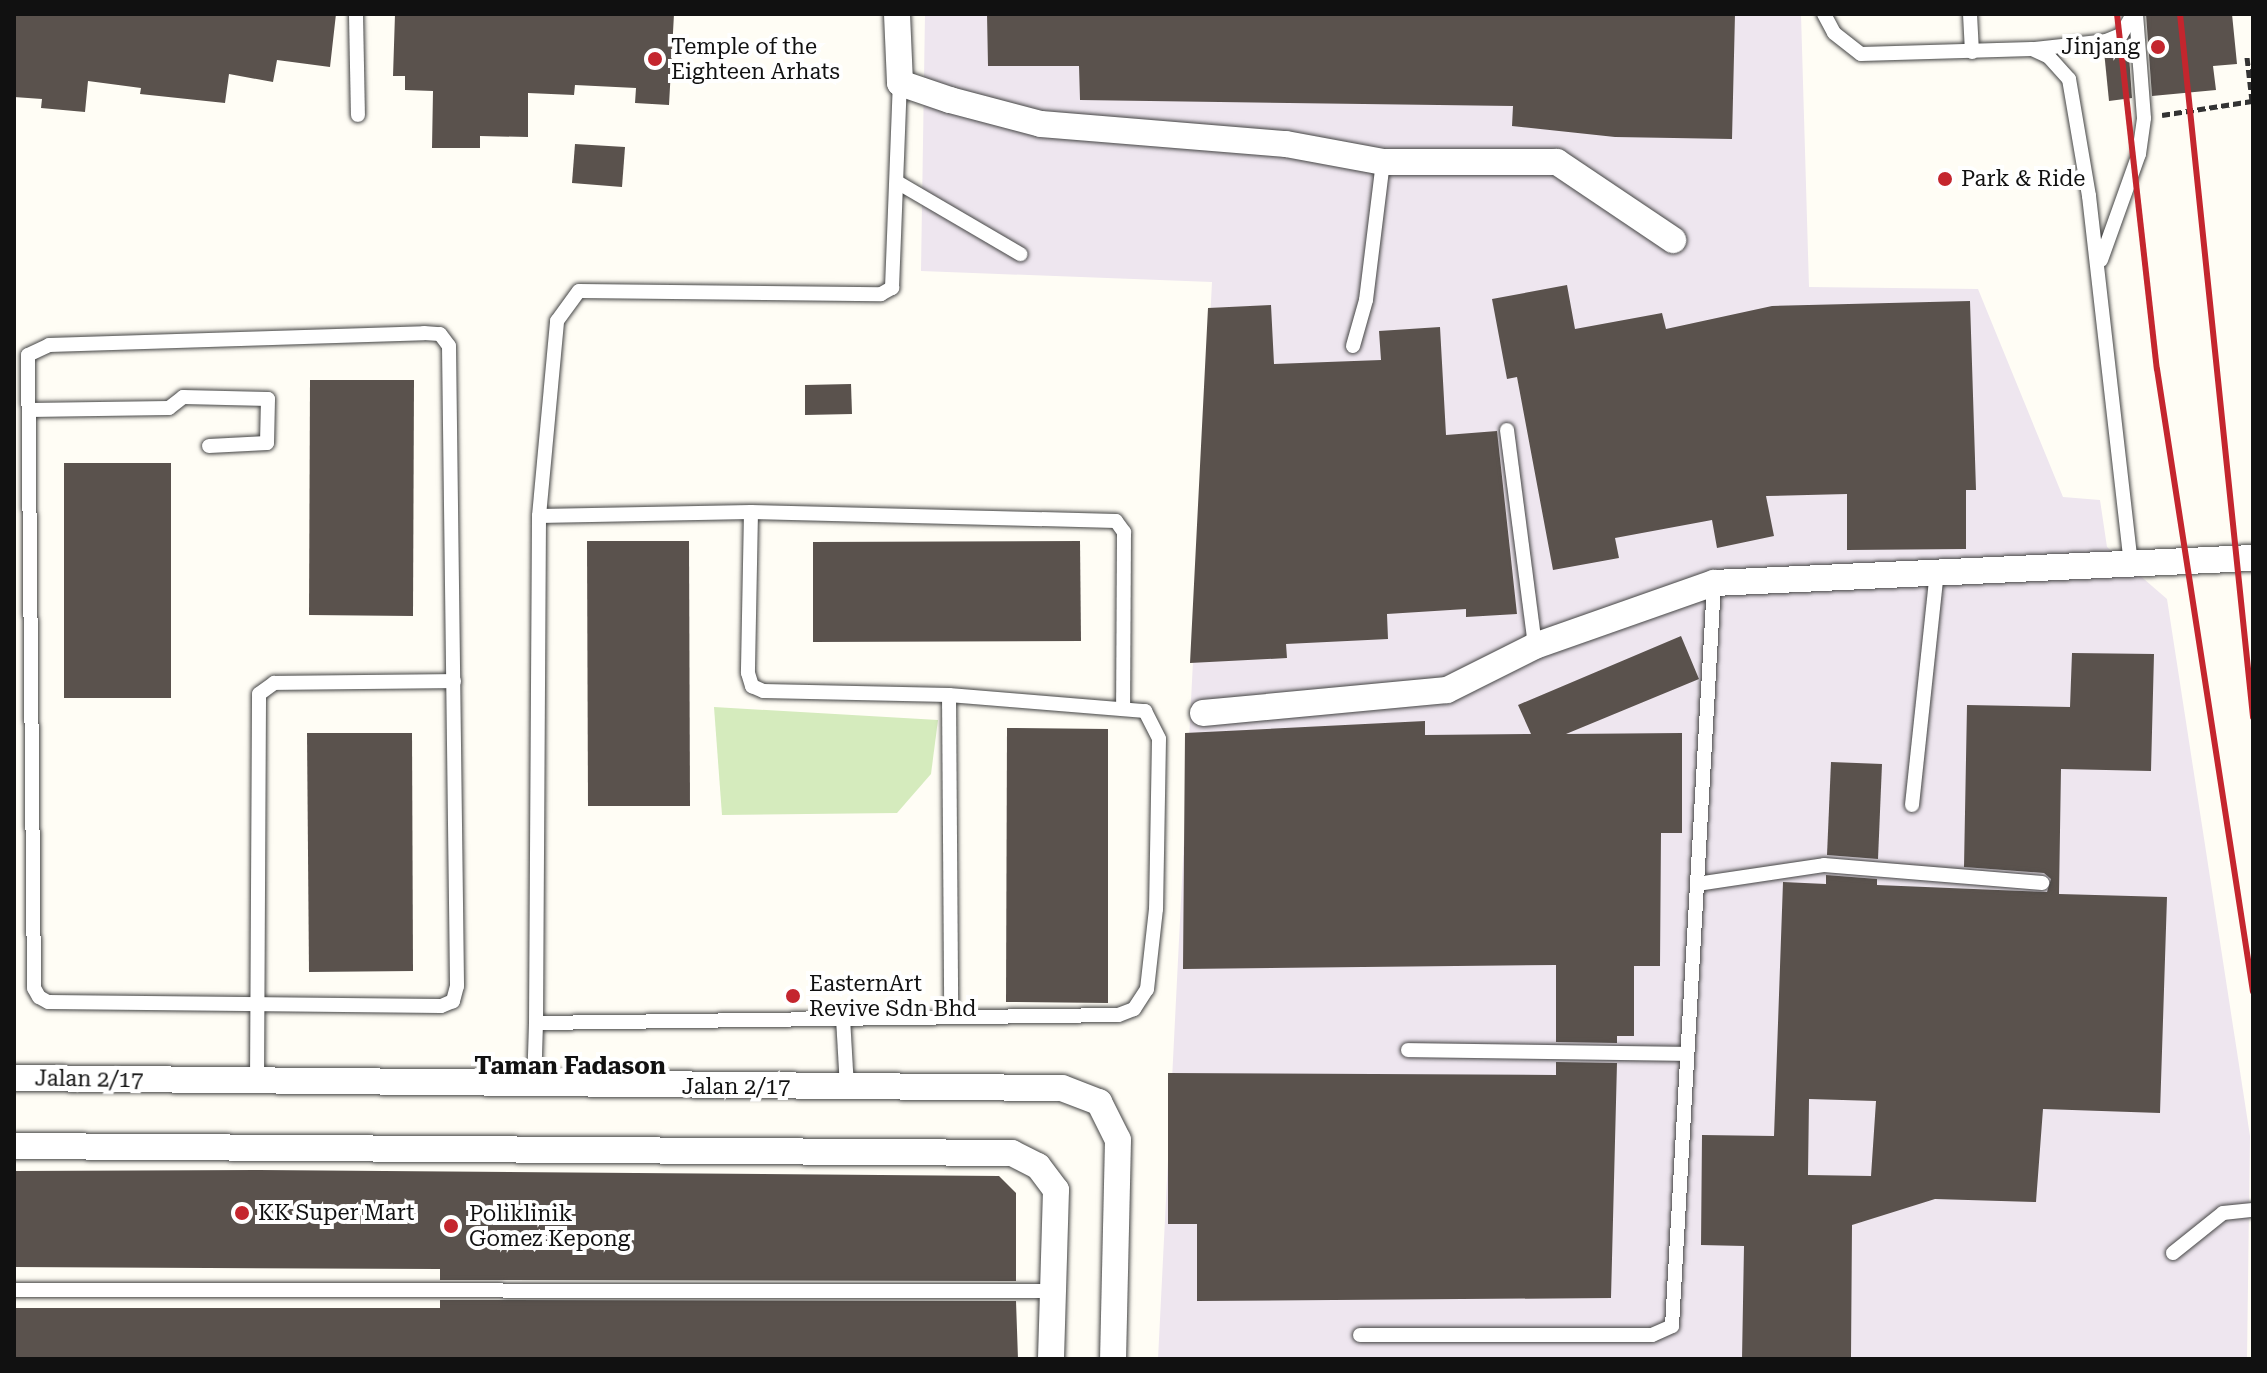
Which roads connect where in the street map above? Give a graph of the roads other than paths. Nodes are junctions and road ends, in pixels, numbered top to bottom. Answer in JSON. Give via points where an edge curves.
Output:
{"nodes":[{"id":1,"x":356,"y":14,"type":"edge"},
{"id":2,"x":897,"y":14,"type":"edge"},
{"id":3,"x":1824,"y":14,"type":"edge"},
{"id":4,"x":1970,"y":14,"type":"edge"},
{"id":5,"x":2134,"y":14,"type":"edge"},
{"id":6,"x":2032,"y":49,"type":"junction"},
{"id":7,"x":1972,"y":52,"type":"junction"},
{"id":8,"x":900,"y":83,"type":"junction"},
{"id":9,"x":358,"y":115,"type":"dead end"},
{"id":10,"x":1383,"y":162,"type":"junction"},
{"id":11,"x":897,"y":182,"type":"junction"},
{"id":12,"x":1673,"y":240,"type":"dead end"},
{"id":13,"x":1020,"y":254,"type":"dead end"},
{"id":14,"x":2098,"y":273,"type":"junction"},
{"id":15,"x":1353,"y":346,"type":"dead end"},
{"id":16,"x":29,"y":410,"type":"junction"},
{"id":17,"x":1507,"y":430,"type":"dead end"},
{"id":18,"x":209,"y":446,"type":"dead end"},
{"id":19,"x":751,"y":512,"type":"junction"},
{"id":20,"x":539,"y":516,"type":"junction"},
{"id":21,"x":2253,"y":558,"type":"edge"},
{"id":22,"x":2121,"y":563,"type":"junction"},
{"id":23,"x":1937,"y":572,"type":"junction"},
{"id":24,"x":1714,"y":583,"type":"junction"},
{"id":25,"x":1535,"y":646,"type":"junction"},
{"id":26,"x":454,"y":681,"type":"junction"},
{"id":27,"x":949,"y":695,"type":"junction"},
{"id":28,"x":1123,"y":709,"type":"junction"},
{"id":29,"x":1203,"y":713,"type":"dead end"},
{"id":30,"x":1912,"y":805,"type":"dead end"},
{"id":31,"x":2042,"y":883,"type":"dead end"},
{"id":32,"x":1697,"y":884,"type":"junction"},
{"id":33,"x":259,"y":1002,"type":"junction"},
{"id":34,"x":951,"y":1017,"type":"junction"},
{"id":35,"x":843,"y":1018,"type":"junction"},
{"id":36,"x":536,"y":1023,"type":"junction"},
{"id":37,"x":1408,"y":1050,"type":"dead end"},
{"id":38,"x":1687,"y":1054,"type":"junction"},
{"id":39,"x":14,"y":1078,"type":"edge"},
{"id":40,"x":257,"y":1082,"type":"junction"},
{"id":41,"x":534,"y":1087,"type":"junction"},
{"id":42,"x":847,"y":1088,"type":"junction"},
{"id":43,"x":14,"y":1146,"type":"edge"},
{"id":44,"x":2253,"y":1210,"type":"edge"},
{"id":45,"x":2173,"y":1253,"type":"dead end"},
{"id":46,"x":14,"y":1290,"type":"edge"},
{"id":47,"x":1054,"y":1291,"type":"junction"},
{"id":48,"x":1360,"y":1335,"type":"dead end"},
{"id":49,"x":1051,"y":1359,"type":"edge"},
{"id":50,"x":1113,"y":1359,"type":"edge"}],
"edges":[{"from":1,"to":9,"type":"lane"},
{"from":2,"to":8,"type":"street"},
{"from":3,"to":7,"type":"lane","via":[[1834,33],[1861,54]]},
{"from":4,"to":7,"type":"lane"},
{"from":5,"to":6,"type":"lane","via":[[2121,35],[2106,41]]},
{"from":5,"to":14,"type":"lane","via":[[2144,118],[2139,154]]},
{"from":6,"to":7,"type":"lane"},
{"from":6,"to":14,"type":"lane","via":[[2061,67],[2075,92]]},
{"from":8,"to":10,"type":"street","via":[[1041,124],[1286,144]]},
{"from":8,"to":11,"type":"lane"},
{"from":10,"to":12,"type":"street","via":[[1557,162]]},
{"from":10,"to":15,"type":"lane","via":[[1366,300]]},
{"from":11,"to":13,"type":"lane"},
{"from":11,"to":20,"type":"lane","via":[[897,272],[892,288],[881,294],[579,291],[566,303],[557,321]]},
{"from":14,"to":22,"type":"lane","via":[[2128,533]]},
{"from":16,"to":18,"type":"lane","via":[[169,408],[183,397],[268,399],[267,443]]},
{"from":16,"to":26,"type":"lane","via":[[28,355],[49,345],[440,334],[449,346]]},
{"from":16,"to":33,"type":"lane","via":[[34,988],[48,1002]]},
{"from":17,"to":25,"type":"lane"},
{"from":19,"to":20,"type":"lane"},
{"from":19,"to":27,"type":"lane","via":[[752,686],[763,691]]},
{"from":19,"to":28,"type":"lane","via":[[1116,521],[1124,532]]},
{"from":20,"to":36,"type":"lane"},
{"from":21,"to":22,"type":"street"},
{"from":22,"to":23,"type":"street"},
{"from":23,"to":24,"type":"street"},
{"from":23,"to":30,"type":"lane"},
{"from":24,"to":25,"type":"street"},
{"from":24,"to":32,"type":"lane"},
{"from":25,"to":29,"type":"street","via":[[1447,690],[1421,696]]},
{"from":26,"to":33,"type":"lane","via":[[274,683],[259,694]]},
{"from":26,"to":33,"type":"lane","via":[[453,1001],[441,1006]]},
{"from":27,"to":28,"type":"lane"},
{"from":27,"to":34,"type":"lane"},
{"from":28,"to":34,"type":"lane","via":[[1145,711],[1159,739],[1156,909],[1147,989],[1134,1009],[1118,1015]]},
{"from":31,"to":32,"type":"lane","via":[[1824,865]]},
{"from":32,"to":38,"type":"lane"},
{"from":33,"to":40,"type":"lane"},
{"from":34,"to":35,"type":"lane"},
{"from":35,"to":36,"type":"lane"},
{"from":35,"to":42,"type":"lane"},
{"from":36,"to":41,"type":"lane"},
{"from":37,"to":38,"type":"lane"},
{"from":38,"to":48,"type":"lane","via":[[1672,1326],[1652,1335]]},
{"from":39,"to":40,"type":"street","name":"Jalan 2/17"},
{"from":40,"to":41,"type":"street","name":"Jalan 2/17"},
{"from":41,"to":42,"type":"street","name":"Jalan 2/17"},
{"from":42,"to":50,"type":"street","name":"Jalan 2/17","via":[[1062,1088],[1099,1102],[1118,1140]]},
{"from":43,"to":47,"type":"street","via":[[1012,1153],[1038,1166],[1056,1190]]},
{"from":44,"to":45,"type":"lane","via":[[2223,1213]]},
{"from":46,"to":47,"type":"lane"},
{"from":47,"to":49,"type":"street"}]}
